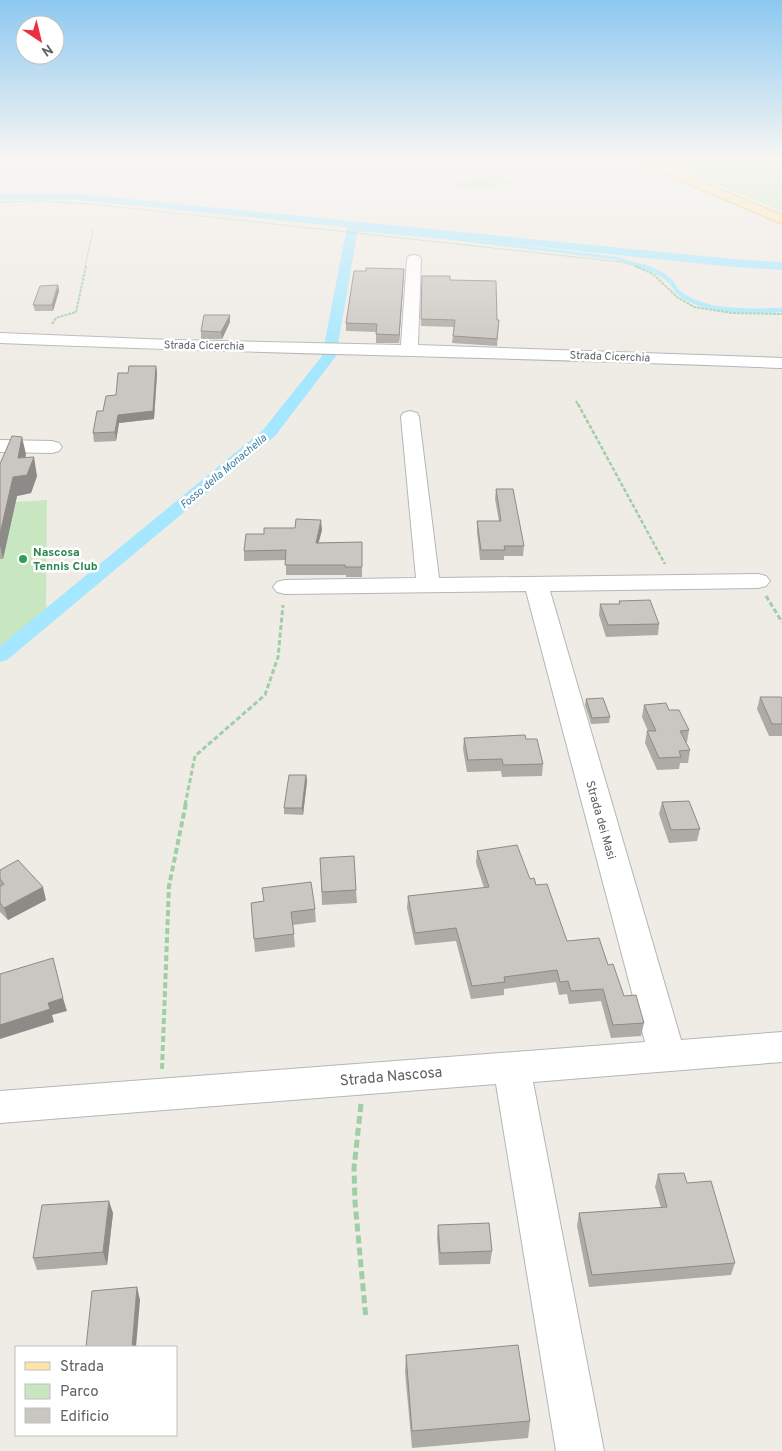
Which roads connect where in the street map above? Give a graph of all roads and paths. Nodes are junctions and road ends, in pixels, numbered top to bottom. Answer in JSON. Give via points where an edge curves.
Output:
{"nodes":[{"id":1,"x":289,"y":226,"type":"edge"},
{"id":2,"x":92,"y":230,"type":"dead end"},
{"id":3,"x":414,"y":258,"type":"dead end"},
{"id":4,"x":782,"y":314,"type":"edge"},
{"id":5,"x":0,"y":338,"type":"edge"},
{"id":6,"x":42,"y":340,"type":"junction"},
{"id":7,"x":409,"y":350,"type":"junction"},
{"id":8,"x":782,"y":363,"type":"edge"},
{"id":9,"x":576,"y":401,"type":"dead end"},
{"id":10,"x":410,"y":417,"type":"dead end"},
{"id":11,"x":0,"y":446,"type":"edge"},
{"id":12,"x":52,"y":447,"type":"dead end"},
{"id":13,"x":758,"y":581,"type":"dead end"},
{"id":14,"x":675,"y":582,"type":"junction"},
{"id":15,"x":536,"y":584,"type":"junction"},
{"id":16,"x":428,"y":585,"type":"junction"},
{"id":17,"x":285,"y":587,"type":"joint"},
{"id":18,"x":782,"y":1047,"type":"edge"},
{"id":19,"x":667,"y":1055,"type":"junction"},
{"id":20,"x":512,"y":1067,"type":"junction"},
{"id":21,"x":364,"y":1078,"type":"junction"},
{"id":22,"x":161,"y":1094,"type":"junction"},
{"id":23,"x":0,"y":1107,"type":"edge"},
{"id":24,"x":366,"y":1319,"type":"dead end"},
{"id":25,"x":580,"y":1451,"type":"edge"}],
"edges":[{"from":1,"to":4,"type":"path","via":[[621,262],[648,271],[662,281],[670,294],[686,304],[745,315]]},
{"from":2,"to":6,"type":"path","via":[[76,312],[56,318]]},
{"from":3,"to":7,"type":"street"},
{"from":5,"to":6,"type":"street","name":"Strada Cicerchia"},
{"from":6,"to":7,"type":"street","name":"Strada Cicerchia"},
{"from":7,"to":8,"type":"street","name":"Strada Cicerchia"},
{"from":9,"to":14,"type":"path"},
{"from":10,"to":16,"type":"street"},
{"from":11,"to":12,"type":"street"},
{"from":13,"to":14,"type":"street"},
{"from":14,"to":15,"type":"street"},
{"from":15,"to":16,"type":"street"},
{"from":15,"to":19,"type":"street","name":"Strada dei Masi"},
{"from":16,"to":17,"type":"street"},
{"from":17,"to":22,"type":"path","via":[[278,657],[265,695],[195,756],[169,886]]},
{"from":18,"to":19,"type":"street","name":"Strada Nascosa"},
{"from":19,"to":20,"type":"street","name":"Strada Nascosa"},
{"from":20,"to":21,"type":"street","name":"Strada Nascosa"},
{"from":20,"to":25,"type":"street"},
{"from":21,"to":22,"type":"street","name":"Strada Nascosa"},
{"from":21,"to":24,"type":"path","via":[[354,1168],[354,1202]]},
{"from":22,"to":23,"type":"street","name":"Strada Nascosa"}]}
